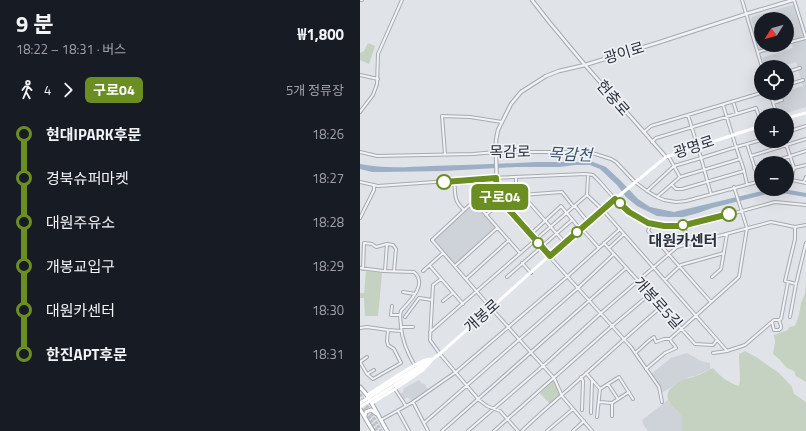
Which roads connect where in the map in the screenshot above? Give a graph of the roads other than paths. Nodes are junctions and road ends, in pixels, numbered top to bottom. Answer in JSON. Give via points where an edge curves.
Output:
{"nodes":[{"id":1,"x":402,"y":0,"type":"edge"},
{"id":2,"x":532,"y":0,"type":"edge"},
{"id":3,"x":742,"y":0,"type":"edge"},
{"id":4,"x":794,"y":0,"type":"edge"},
{"id":5,"x":782,"y":2,"type":"edge"},
{"id":6,"x":746,"y":14,"type":"junction"},
{"id":7,"x":806,"y":38,"type":"edge"},
{"id":8,"x":754,"y":39,"type":"edge"},
{"id":9,"x":794,"y":41,"type":"edge"},
{"id":10,"x":758,"y":52,"type":"edge"},
{"id":11,"x":760,"y":60,"type":"edge"},
{"id":12,"x":584,"y":65,"type":"junction"},
{"id":13,"x":800,"y":68,"type":"dead end"},
{"id":14,"x":794,"y":70,"type":"edge"},
{"id":15,"x":360,"y":75,"type":"edge"},
{"id":16,"x":378,"y":79,"type":"junction"},
{"id":17,"x":803,"y":80,"type":"dead end"},
{"id":18,"x":794,"y":83,"type":"edge"},
{"id":19,"x":754,"y":95,"type":"edge"},
{"id":20,"x":782,"y":100,"type":"dead end"},
{"id":21,"x":733,"y":102,"type":"junction"},
{"id":22,"x":773,"y":102,"type":"joint"},
{"id":23,"x":722,"y":105,"type":"junction"},
{"id":24,"x":775,"y":108,"type":"edge"},
{"id":25,"x":754,"y":109,"type":"edge"},
{"id":26,"x":360,"y":112,"type":"edge"},
{"id":27,"x":806,"y":113,"type":"edge"},
{"id":28,"x":737,"y":114,"type":"junction"},
{"id":29,"x":688,"y":115,"type":"junction"},
{"id":30,"x":794,"y":116,"type":"edge"},
{"id":31,"x":726,"y":117,"type":"junction"},
{"id":32,"x":502,"y":122,"type":"junction"},
{"id":33,"x":806,"y":126,"type":"edge"},
{"id":34,"x":691,"y":127,"type":"junction"},
{"id":35,"x":754,"y":128,"type":"edge"},
{"id":36,"x":794,"y":130,"type":"edge"},
{"id":37,"x":644,"y":132,"type":"junction"},
{"id":38,"x":732,"y":135,"type":"junction"},
{"id":39,"x":806,"y":139,"type":"edge"},
{"id":40,"x":652,"y":142,"type":"junction"},
{"id":41,"x":754,"y":142,"type":"edge"},
{"id":42,"x":794,"y":143,"type":"edge"},
{"id":43,"x":747,"y":144,"type":"junction"},
{"id":44,"x":697,"y":146,"type":"junction"},
{"id":45,"x":736,"y":147,"type":"junction"},
{"id":46,"x":776,"y":148,"type":"edge"},
{"id":47,"x":787,"y":148,"type":"edge"},
{"id":48,"x":806,"y":151,"type":"edge"},
{"id":49,"x":360,"y":152,"type":"edge"},
{"id":50,"x":496,"y":153,"type":"junction"},
{"id":51,"x":445,"y":154,"type":"junction"},
{"id":52,"x":666,"y":156,"type":"junction"},
{"id":53,"x":751,"y":156,"type":"junction"},
{"id":54,"x":790,"y":156,"type":"joint"},
{"id":55,"x":701,"y":158,"type":"junction"},
{"id":56,"x":740,"y":159,"type":"junction"},
{"id":57,"x":806,"y":165,"type":"edge"},
{"id":58,"x":674,"y":166,"type":"junction"},
{"id":59,"x":754,"y":168,"type":"edge"},
{"id":60,"x":794,"y":168,"type":"edge"},
{"id":61,"x":704,"y":170,"type":"junction"},
{"id":62,"x":744,"y":171,"type":"junction"},
{"id":63,"x":588,"y":175,"type":"junction"},
{"id":64,"x":516,"y":177,"type":"junction"},
{"id":65,"x":680,"y":177,"type":"junction"},
{"id":66,"x":806,"y":177,"type":"edge"},
{"id":67,"x":497,"y":178,"type":"junction"},
{"id":68,"x":478,"y":179,"type":"junction"},
{"id":69,"x":454,"y":181,"type":"junction"},
{"id":70,"x":794,"y":181,"type":"edge"},
{"id":71,"x":360,"y":182,"type":"edge"},
{"id":72,"x":708,"y":182,"type":"junction"},
{"id":73,"x":754,"y":182,"type":"edge"},
{"id":74,"x":634,"y":183,"type":"junction"},
{"id":75,"x":805,"y":183,"type":"edge"},
{"id":76,"x":747,"y":184,"type":"junction"},
{"id":77,"x":672,"y":185,"type":"junction"},
{"id":78,"x":374,"y":186,"type":"junction"},
{"id":79,"x":735,"y":188,"type":"junction"},
{"id":80,"x":647,"y":192,"type":"junction"},
{"id":81,"x":711,"y":194,"type":"junction"},
{"id":82,"x":521,"y":195,"type":"junction"},
{"id":83,"x":587,"y":195,"type":"junction"},
{"id":84,"x":657,"y":197,"type":"junction"},
{"id":85,"x":616,"y":199,"type":"junction"},
{"id":86,"x":474,"y":201,"type":"junction"},
{"id":87,"x":502,"y":202,"type":"junction"},
{"id":88,"x":573,"y":206,"type":"junction"},
{"id":89,"x":805,"y":206,"type":"edge"},
{"id":90,"x":464,"y":210,"type":"junction"},
{"id":91,"x":603,"y":210,"type":"junction"},
{"id":92,"x":741,"y":210,"type":"junction"},
{"id":93,"x":566,"y":213,"type":"junction"},
{"id":94,"x":486,"y":215,"type":"junction"},
{"id":95,"x":360,"y":218,"type":"edge"},
{"id":96,"x":572,"y":220,"type":"junction"},
{"id":97,"x":544,"y":221,"type":"junction"},
{"id":98,"x":589,"y":222,"type":"junction"},
{"id":99,"x":651,"y":224,"type":"junction"},
{"id":100,"x":684,"y":225,"type":"junction"},
{"id":101,"x":806,"y":225,"type":"edge"},
{"id":102,"x":550,"y":227,"type":"junction"},
{"id":103,"x":794,"y":227,"type":"junction"},
{"id":104,"x":498,"y":228,"type":"junction"},
{"id":105,"x":746,"y":228,"type":"junction"},
{"id":106,"x":581,"y":229,"type":"junction"},
{"id":107,"x":620,"y":229,"type":"junction"},
{"id":108,"x":531,"y":234,"type":"junction"},
{"id":109,"x":556,"y":234,"type":"junction"},
{"id":110,"x":624,"y":234,"type":"junction"},
{"id":111,"x":727,"y":234,"type":"junction"},
{"id":112,"x":509,"y":240,"type":"junction"},
{"id":113,"x":535,"y":240,"type":"junction"},
{"id":114,"x":565,"y":243,"type":"junction"},
{"id":115,"x":604,"y":243,"type":"junction"},
{"id":116,"x":806,"y":243,"type":"edge"},
{"id":117,"x":387,"y":244,"type":"junction"},
{"id":118,"x":688,"y":244,"type":"junction"},
{"id":119,"x":541,"y":246,"type":"junction"},
{"id":120,"x":599,"y":248,"type":"junction"},
{"id":121,"x":609,"y":248,"type":"junction"},
{"id":122,"x":444,"y":253,"type":"junction"},
{"id":123,"x":520,"y":253,"type":"junction"},
{"id":124,"x":724,"y":253,"type":"junction"},
{"id":125,"x":614,"y":254,"type":"junction"},
{"id":126,"x":668,"y":254,"type":"junction"},
{"id":127,"x":550,"y":256,"type":"junction"},
{"id":128,"x":522,"y":263,"type":"junction"},
{"id":129,"x":430,"y":266,"type":"junction"},
{"id":130,"x":455,"y":266,"type":"junction"},
{"id":131,"x":680,"y":266,"type":"junction"},
{"id":132,"x":653,"y":267,"type":"junction"},
{"id":133,"x":626,"y":268,"type":"junction"},
{"id":134,"x":361,"y":269,"type":"edge"},
{"id":135,"x":385,"y":271,"type":"junction"},
{"id":136,"x":394,"y":271,"type":"junction"},
{"id":137,"x":423,"y":271,"type":"dead end"},
{"id":138,"x":531,"y":273,"type":"junction"},
{"id":139,"x":568,"y":276,"type":"junction"},
{"id":140,"x":507,"y":277,"type":"dead end"},
{"id":141,"x":712,"y":277,"type":"dead end"},
{"id":142,"x":441,"y":279,"type":"junction"},
{"id":143,"x":466,"y":279,"type":"junction"},
{"id":144,"x":665,"y":280,"type":"junction"},
{"id":145,"x":637,"y":281,"type":"junction"},
{"id":146,"x":788,"y":282,"type":"junction"},
{"id":147,"x":796,"y":284,"type":"junction"},
{"id":148,"x":578,"y":288,"type":"junction"},
{"id":149,"x":403,"y":292,"type":"dead end"},
{"id":150,"x":453,"y":292,"type":"junction"},
{"id":151,"x":477,"y":292,"type":"junction"},
{"id":152,"x":415,"y":294,"type":"junction"},
{"id":153,"x":650,"y":294,"type":"junction"},
{"id":154,"x":432,"y":300,"type":"junction"},
{"id":155,"x":589,"y":300,"type":"junction"},
{"id":156,"x":443,"y":301,"type":"dead end"},
{"id":157,"x":711,"y":302,"type":"junction"},
{"id":158,"x":463,"y":304,"type":"junction"},
{"id":159,"x":392,"y":306,"type":"dead end"},
{"id":160,"x":661,"y":307,"type":"junction"},
{"id":161,"x":491,"y":308,"type":"junction"},
{"id":162,"x":601,"y":313,"type":"junction"},
{"id":163,"x":400,"y":315,"type":"junction"},
{"id":164,"x":696,"y":315,"type":"junction"},
{"id":165,"x":404,"y":317,"type":"dead end"},
{"id":166,"x":790,"y":317,"type":"dead end"},
{"id":167,"x":779,"y":320,"type":"junction"},
{"id":168,"x":773,"y":321,"type":"junction"},
{"id":169,"x":612,"y":326,"type":"junction"},
{"id":170,"x":401,"y":327,"type":"junction"},
{"id":171,"x":413,"y":327,"type":"dead end"},
{"id":172,"x":508,"y":327,"type":"junction"},
{"id":173,"x":360,"y":328,"type":"edge"},
{"id":174,"x":681,"y":328,"type":"junction"},
{"id":175,"x":388,"y":330,"type":"junction"},
{"id":176,"x":401,"y":331,"type":"junction"},
{"id":177,"x":430,"y":332,"type":"junction"},
{"id":178,"x":519,"y":339,"type":"junction"},
{"id":179,"x":624,"y":339,"type":"junction"},
{"id":180,"x":670,"y":339,"type":"junction"},
{"id":181,"x":717,"y":340,"type":"junction"},
{"id":182,"x":727,"y":351,"type":"junction"},
{"id":183,"x":531,"y":352,"type":"junction"},
{"id":184,"x":635,"y":353,"type":"junction"},
{"id":185,"x":713,"y":353,"type":"dead end"},
{"id":186,"x":440,"y":354,"type":"junction"},
{"id":187,"x":367,"y":357,"type":"dead end"},
{"id":188,"x":433,"y":359,"type":"junction"},
{"id":189,"x":360,"y":362,"type":"edge"},
{"id":190,"x":543,"y":366,"type":"junction"},
{"id":191,"x":415,"y":367,"type":"junction"},
{"id":192,"x":646,"y":369,"type":"junction"},
{"id":193,"x":374,"y":370,"type":"dead end"},
{"id":194,"x":456,"y":372,"type":"junction"},
{"id":195,"x":586,"y":373,"type":"junction"},
{"id":196,"x":367,"y":374,"type":"junction"},
{"id":197,"x":581,"y":377,"type":"junction"},
{"id":198,"x":554,"y":378,"type":"junction"},
{"id":199,"x":592,"y":380,"type":"junction"},
{"id":200,"x":608,"y":384,"type":"junction"},
{"id":201,"x":394,"y":385,"type":"junction"},
{"id":202,"x":360,"y":386,"type":"edge"},
{"id":203,"x":467,"y":386,"type":"junction"},
{"id":204,"x":600,"y":389,"type":"junction"},
{"id":205,"x":629,"y":392,"type":"junction"},
{"id":206,"x":367,"y":395,"type":"junction"},
{"id":207,"x":562,"y":396,"type":"junction"},
{"id":208,"x":478,"y":399,"type":"junction"},
{"id":209,"x":618,"y":399,"type":"junction"},
{"id":210,"x":633,"y":399,"type":"dead end"},
{"id":211,"x":360,"y":402,"type":"edge"},
{"id":212,"x":413,"y":402,"type":"junction"},
{"id":213,"x":599,"y":402,"type":"junction"},
{"id":214,"x":662,"y":402,"type":"dead end"},
{"id":215,"x":372,"y":403,"type":"junction"},
{"id":216,"x":612,"y":403,"type":"junction"},
{"id":217,"x":406,"y":406,"type":"junction"},
{"id":218,"x":360,"y":409,"type":"edge"},
{"id":219,"x":494,"y":409,"type":"junction"},
{"id":220,"x":573,"y":409,"type":"junction"},
{"id":221,"x":582,"y":410,"type":"dead end"},
{"id":222,"x":398,"y":411,"type":"junction"},
{"id":223,"x":591,"y":414,"type":"dead end"},
{"id":224,"x":378,"y":415,"type":"junction"},
{"id":225,"x":365,"y":416,"type":"junction"},
{"id":226,"x":612,"y":416,"type":"dead end"},
{"id":227,"x":597,"y":417,"type":"dead end"},
{"id":228,"x":507,"y":419,"type":"junction"},
{"id":229,"x":381,"y":420,"type":"junction"},
{"id":230,"x":584,"y":421,"type":"junction"},
{"id":231,"x":424,"y":424,"type":"junction"},
{"id":232,"x":373,"y":431,"type":"edge"},
{"id":233,"x":387,"y":431,"type":"edge"},
{"id":234,"x":409,"y":431,"type":"edge"},
{"id":235,"x":428,"y":431,"type":"edge"},
{"id":236,"x":442,"y":431,"type":"edge"},
{"id":237,"x":468,"y":431,"type":"edge"},
{"id":238,"x":494,"y":431,"type":"edge"},
{"id":239,"x":518,"y":431,"type":"edge"},
{"id":240,"x":522,"y":431,"type":"edge"},
{"id":241,"x":547,"y":431,"type":"edge"},
{"id":242,"x":572,"y":431,"type":"edge"},
{"id":243,"x":592,"y":431,"type":"edge"}],
"edges":[{"from":1,"to":16,"type":"street","via":[[378,54]]},
{"from":2,"to":12,"type":"street","name":"현충로"},
{"from":3,"to":6,"type":"street"},
{"from":4,"to":5,"type":"street","name":"광이로"},
{"from":4,"to":7,"type":"street"},
{"from":5,"to":6,"type":"street","name":"광이로"},
{"from":6,"to":8,"type":"street"},
{"from":6,"to":12,"type":"street","name":"광이로"},
{"from":7,"to":9,"type":"street"},
{"from":10,"to":11,"type":"street"},
{"from":12,"to":32,"type":"street","name":"광이로","via":[[546,76],[520,92]]},
{"from":12,"to":37,"type":"street","name":"현충로"},
{"from":13,"to":14,"type":"street"},
{"from":15,"to":16,"type":"street"},
{"from":16,"to":26,"type":"street","via":[[373,95]]},
{"from":17,"to":18,"type":"street"},
{"from":19,"to":21,"type":"street"},
{"from":20,"to":22,"type":"street"},
{"from":21,"to":23,"type":"street"},
{"from":21,"to":28,"type":"street"},
{"from":22,"to":24,"type":"street"},
{"from":23,"to":29,"type":"street"},
{"from":23,"to":31,"type":"street"},
{"from":25,"to":28,"type":"street"},
{"from":27,"to":30,"type":"main road"},
{"from":28,"to":31,"type":"street"},
{"from":29,"to":34,"type":"street"},
{"from":29,"to":37,"type":"street","via":[[651,126]]},
{"from":31,"to":34,"type":"street"},
{"from":31,"to":38,"type":"street"},
{"from":32,"to":50,"type":"street","name":"광이로","via":[[497,135]]},
{"from":32,"to":51,"type":"street","via":[[442,116]]},
{"from":33,"to":36,"type":"street"},
{"from":34,"to":40,"type":"street","via":[[656,138]]},
{"from":34,"to":44,"type":"street"},
{"from":35,"to":38,"type":"main road","name":"광명로"},
{"from":37,"to":40,"type":"street","name":"현충로"},
{"from":38,"to":44,"type":"main road","name":"광명로"},
{"from":38,"to":45,"type":"street"},
{"from":39,"to":42,"type":"street"},
{"from":40,"to":52,"type":"street","name":"현충로"},
{"from":41,"to":43,"type":"street"},
{"from":43,"to":45,"type":"street"},
{"from":43,"to":53,"type":"street"},
{"from":44,"to":52,"type":"main road","name":"광명로"},
{"from":44,"to":55,"type":"street"},
{"from":45,"to":55,"type":"street"},
{"from":45,"to":56,"type":"street"},
{"from":46,"to":53,"type":"street"},
{"from":47,"to":54,"type":"street"},
{"from":48,"to":54,"type":"street"},
{"from":49,"to":51,"type":"street","name":"목감로","via":[[377,156]]},
{"from":50,"to":51,"type":"street","name":"목감로"},
{"from":50,"to":67,"type":"street","name":"광이로"},
{"from":50,"to":74,"type":"street","name":"목감로","via":[[590,152],[619,164]]},
{"from":52,"to":58,"type":"street"},
{"from":52,"to":74,"type":"main road","name":"광명로"},
{"from":53,"to":59,"type":"street"},
{"from":55,"to":58,"type":"street"},
{"from":55,"to":61,"type":"street"},
{"from":56,"to":61,"type":"street"},
{"from":56,"to":62,"type":"street"},
{"from":57,"to":60,"type":"street"},
{"from":58,"to":65,"type":"street"},
{"from":58,"to":80,"type":"street"},
{"from":61,"to":65,"type":"street"},
{"from":61,"to":72,"type":"street"},
{"from":62,"to":72,"type":"street"},
{"from":62,"to":76,"type":"street"},
{"from":63,"to":64,"type":"street"},
{"from":63,"to":83,"type":"street"},
{"from":63,"to":85,"type":"street","via":[[593,175]]},
{"from":64,"to":67,"type":"street"},
{"from":64,"to":82,"type":"street","via":[[516,186]]},
{"from":65,"to":77,"type":"street"},
{"from":66,"to":75,"type":"street"},
{"from":67,"to":68,"type":"street"},
{"from":67,"to":87,"type":"street","name":"광이로","via":[[497,190]]},
{"from":68,"to":69,"type":"street"},
{"from":68,"to":86,"type":"street","via":[[479,195]]},
{"from":69,"to":78,"type":"street"},
{"from":69,"to":90,"type":"street","via":[[456,200]]},
{"from":70,"to":75,"type":"street"},
{"from":71,"to":78,"type":"street"},
{"from":72,"to":77,"type":"street","via":[[678,190]]},
{"from":72,"to":81,"type":"street"},
{"from":73,"to":76,"type":"street","name":"목감로"},
{"from":74,"to":80,"type":"street","name":"목감로"},
{"from":74,"to":85,"type":"main road","name":"개봉로"},
{"from":76,"to":79,"type":"street","name":"목감로"},
{"from":77,"to":84,"type":"street"},
{"from":78,"to":95,"type":"street"},
{"from":79,"to":81,"type":"street","name":"목감로"},
{"from":79,"to":92,"type":"street"},
{"from":80,"to":84,"type":"street","name":"목감로"},
{"from":81,"to":84,"type":"street","name":"목감로","via":[[681,202]]},
{"from":82,"to":88,"type":"street","via":[[562,192]]},
{"from":82,"to":97,"type":"street"},
{"from":83,"to":88,"type":"street"},
{"from":83,"to":91,"type":"street"},
{"from":85,"to":91,"type":"main road","name":"개봉로"},
{"from":85,"to":99,"type":"street","via":[[629,212]]},
{"from":86,"to":90,"type":"street"},
{"from":86,"to":94,"type":"street"},
{"from":87,"to":94,"type":"street"},
{"from":87,"to":108,"type":"street"},
{"from":88,"to":93,"type":"street"},
{"from":88,"to":98,"type":"street"},
{"from":89,"to":92,"type":"street","via":[[775,202]]},
{"from":90,"to":122,"type":"street","via":[[432,240]]},
{"from":91,"to":98,"type":"main road","name":"개봉로"},
{"from":91,"to":107,"type":"street"},
{"from":92,"to":100,"type":"street"},
{"from":92,"to":105,"type":"street"},
{"from":93,"to":96,"type":"street"},
{"from":93,"to":97,"type":"street","via":[[560,206]]},
{"from":93,"to":102,"type":"street"},
{"from":94,"to":104,"type":"street"},
{"from":96,"to":106,"type":"street"},
{"from":96,"to":109,"type":"street"},
{"from":97,"to":102,"type":"street"},
{"from":97,"to":108,"type":"street"},
{"from":98,"to":106,"type":"main road","name":"개봉로"},
{"from":99,"to":100,"type":"street"},
{"from":99,"to":126,"type":"street","via":[[648,231]]},
{"from":100,"to":118,"type":"street"},
{"from":101,"to":103,"type":"street"},
{"from":102,"to":109,"type":"street"},
{"from":102,"to":113,"type":"street"},
{"from":103,"to":105,"type":"street","via":[[771,222]]},
{"from":103,"to":146,"type":"street","via":[[795,239],[785,281]]},
{"from":104,"to":112,"type":"street"},
{"from":104,"to":130,"type":"street"},
{"from":105,"to":111,"type":"street"},
{"from":105,"to":157,"type":"street","via":[[739,277]]},
{"from":106,"to":114,"type":"main road","name":"개봉로"},
{"from":106,"to":120,"type":"street"},
{"from":107,"to":110,"type":"street"},
{"from":107,"to":115,"type":"street"},
{"from":108,"to":113,"type":"street"},
{"from":109,"to":114,"type":"street"},
{"from":109,"to":119,"type":"street"},
{"from":110,"to":121,"type":"street"},
{"from":110,"to":132,"type":"street"},
{"from":111,"to":118,"type":"street"},
{"from":111,"to":124,"type":"street"},
{"from":112,"to":123,"type":"street"},
{"from":112,"to":143,"type":"street"},
{"from":113,"to":119,"type":"street"},
{"from":113,"to":123,"type":"street"},
{"from":114,"to":127,"type":"main road","name":"개봉로"},
{"from":115,"to":120,"type":"street"},
{"from":115,"to":121,"type":"street","name":"개봉로5길"},
{"from":116,"to":147,"type":"street"},
{"from":117,"to":134,"type":"street","via":[[376,247],[364,243]]},
{"from":117,"to":135,"type":"street"},
{"from":117,"to":136,"type":"street","via":[[393,245],[396,249]]},
{"from":118,"to":126,"type":"street","via":[[677,247]]},
{"from":119,"to":127,"type":"street"},
{"from":119,"to":128,"type":"street"},
{"from":120,"to":139,"type":"street"},
{"from":121,"to":125,"type":"street","name":"개봉로5길"},
{"from":122,"to":129,"type":"street"},
{"from":122,"to":130,"type":"street"},
{"from":123,"to":151,"type":"street"},
{"from":124,"to":131,"type":"street"},
{"from":124,"to":141,"type":"street","via":[[721,269]]},
{"from":125,"to":133,"type":"street","name":"개봉로5길"},
{"from":125,"to":148,"type":"street"},
{"from":126,"to":131,"type":"street"},
{"from":126,"to":132,"type":"street"},
{"from":127,"to":138,"type":"main road","name":"개봉로"},
{"from":127,"to":139,"type":"street"},
{"from":128,"to":138,"type":"street"},
{"from":128,"to":140,"type":"street"},
{"from":129,"to":137,"type":"street"},
{"from":129,"to":142,"type":"street"},
{"from":130,"to":143,"type":"street"},
{"from":131,"to":144,"type":"street"},
{"from":131,"to":157,"type":"street"},
{"from":132,"to":144,"type":"street"},
{"from":132,"to":145,"type":"street"},
{"from":133,"to":145,"type":"street","name":"개봉로5길"},
{"from":133,"to":155,"type":"street"},
{"from":134,"to":135,"type":"street"},
{"from":135,"to":136,"type":"street"},
{"from":136,"to":152,"type":"street","via":[[414,272],[418,276],[420,283]]},
{"from":138,"to":161,"type":"main road","name":"개봉로"},
{"from":139,"to":148,"type":"street"},
{"from":139,"to":172,"type":"street"},
{"from":142,"to":150,"type":"street"},
{"from":142,"to":154,"type":"street","via":[[433,285]]},
{"from":143,"to":151,"type":"street"},
{"from":144,"to":164,"type":"street"},
{"from":145,"to":153,"type":"street","name":"개봉로5길"},
{"from":145,"to":162,"type":"street"},
{"from":146,"to":147,"type":"street"},
{"from":146,"to":167,"type":"street"},
{"from":147,"to":166,"type":"street"},
{"from":148,"to":155,"type":"street"},
{"from":148,"to":178,"type":"street"},
{"from":149,"to":152,"type":"street"},
{"from":150,"to":156,"type":"street"},
{"from":150,"to":158,"type":"street"},
{"from":151,"to":158,"type":"street"},
{"from":151,"to":161,"type":"street"},
{"from":152,"to":163,"type":"street"},
{"from":153,"to":160,"type":"street","name":"개봉로5길"},
{"from":153,"to":169,"type":"street"},
{"from":154,"to":165,"type":"street","via":[[418,298]]},
{"from":154,"to":177,"type":"street"},
{"from":155,"to":162,"type":"street"},
{"from":155,"to":183,"type":"street"},
{"from":157,"to":164,"type":"street"},
{"from":158,"to":177,"type":"street"},
{"from":159,"to":163,"type":"street","via":[[391,315]]},
{"from":160,"to":174,"type":"street","name":"개봉로5길"},
{"from":160,"to":179,"type":"street"},
{"from":161,"to":172,"type":"street"},
{"from":161,"to":186,"type":"main road","name":"개봉로"},
{"from":162,"to":169,"type":"street"},
{"from":162,"to":190,"type":"street"},
{"from":163,"to":170,"type":"street"},
{"from":164,"to":174,"type":"street"},
{"from":164,"to":181,"type":"street"},
{"from":167,"to":168,"type":"street"},
{"from":167,"to":168,"type":"street","via":[[779,330],[774,330]]},
{"from":168,"to":182,"type":"street","via":[[745,345]]},
{"from":169,"to":179,"type":"street"},
{"from":169,"to":198,"type":"street"},
{"from":170,"to":171,"type":"street"},
{"from":170,"to":176,"type":"street"},
{"from":172,"to":178,"type":"street"},
{"from":172,"to":194,"type":"street"},
{"from":173,"to":175,"type":"street"},
{"from":174,"to":180,"type":"street"},
{"from":174,"to":181,"type":"street","name":"개봉로5길","via":[[695,344],[713,345]]},
{"from":175,"to":176,"type":"street"},
{"from":175,"to":196,"type":"street","via":[[388,345],[394,349],[401,363],[373,379]]},
{"from":176,"to":191,"type":"street"},
{"from":177,"to":186,"type":"street","via":[[430,340]]},
{"from":178,"to":183,"type":"street"},
{"from":178,"to":203,"type":"street"},
{"from":179,"to":184,"type":"street"},
{"from":179,"to":195,"type":"street"},
{"from":180,"to":184,"type":"street","via":[[656,342],[654,337]]},
{"from":180,"to":192,"type":"street","via":[[676,348],[665,353]]},
{"from":181,"to":182,"type":"street"},
{"from":182,"to":185,"type":"street"},
{"from":183,"to":190,"type":"street"},
{"from":183,"to":208,"type":"street"},
{"from":184,"to":192,"type":"street"},
{"from":186,"to":188,"type":"main road","name":"개봉로"},
{"from":186,"to":194,"type":"street"},
{"from":187,"to":189,"type":"street"},
{"from":188,"to":191,"type":"main road","via":[[428,359]]},
{"from":188,"to":201,"type":"main road","name":"개봉로"},
{"from":189,"to":196,"type":"street"},
{"from":190,"to":198,"type":"street"},
{"from":190,"to":219,"type":"street"},
{"from":191,"to":201,"type":"main road","name":"개봉로"},
{"from":191,"to":206,"type":"main road"},
{"from":192,"to":214,"type":"street","via":[[658,387]]},
{"from":193,"to":196,"type":"street"},
{"from":194,"to":203,"type":"street"},
{"from":194,"to":212,"type":"street"},
{"from":195,"to":197,"type":"street"},
{"from":195,"to":199,"type":"street"},
{"from":197,"to":207,"type":"street"},
{"from":197,"to":221,"type":"street"},
{"from":198,"to":207,"type":"street"},
{"from":198,"to":228,"type":"street"},
{"from":199,"to":204,"type":"street"},
{"from":199,"to":223,"type":"street"},
{"from":200,"to":204,"type":"street"},
{"from":200,"to":205,"type":"street","via":[[619,377]]},
{"from":200,"to":209,"type":"street"},
{"from":201,"to":211,"type":"main road","name":"개봉로","bridge":true},
{"from":201,"to":215,"type":"main road"},
{"from":201,"to":217,"type":"street"},
{"from":201,"to":218,"type":"main road","name":"개봉로","bridge":true},
{"from":202,"to":206,"type":"main road"},
{"from":203,"to":208,"type":"street"},
{"from":203,"to":231,"type":"street"},
{"from":204,"to":213,"type":"street"},
{"from":205,"to":209,"type":"street"},
{"from":205,"to":210,"type":"street"},
{"from":206,"to":215,"type":"main road"},
{"from":207,"to":220,"type":"street"},
{"from":207,"to":240,"type":"street"},
{"from":208,"to":219,"type":"street"},
{"from":208,"to":236,"type":"street"},
{"from":209,"to":216,"type":"street"},
{"from":211,"to":215,"type":"main road","via":[[366,405]]},
{"from":212,"to":217,"type":"street"},
{"from":212,"to":231,"type":"street"},
{"from":213,"to":216,"type":"street"},
{"from":213,"to":227,"type":"street"},
{"from":215,"to":224,"type":"main road"},
{"from":216,"to":226,"type":"street"},
{"from":217,"to":222,"type":"street"},
{"from":218,"to":225,"type":"main road"},
{"from":219,"to":228,"type":"street","via":[[500,411]]},
{"from":219,"to":237,"type":"street"},
{"from":220,"to":230,"type":"street"},
{"from":220,"to":241,"type":"street"},
{"from":222,"to":229,"type":"street"},
{"from":222,"to":234,"type":"street"},
{"from":224,"to":225,"type":"main road","via":[[371,410],[366,412]]},
{"from":224,"to":229,"type":"main road"},
{"from":225,"to":232,"type":"main road"},
{"from":228,"to":238,"type":"street"},
{"from":228,"to":239,"type":"street"},
{"from":229,"to":233,"type":"main road"},
{"from":230,"to":242,"type":"street"},
{"from":230,"to":243,"type":"street"},
{"from":231,"to":235,"type":"street"}]}
